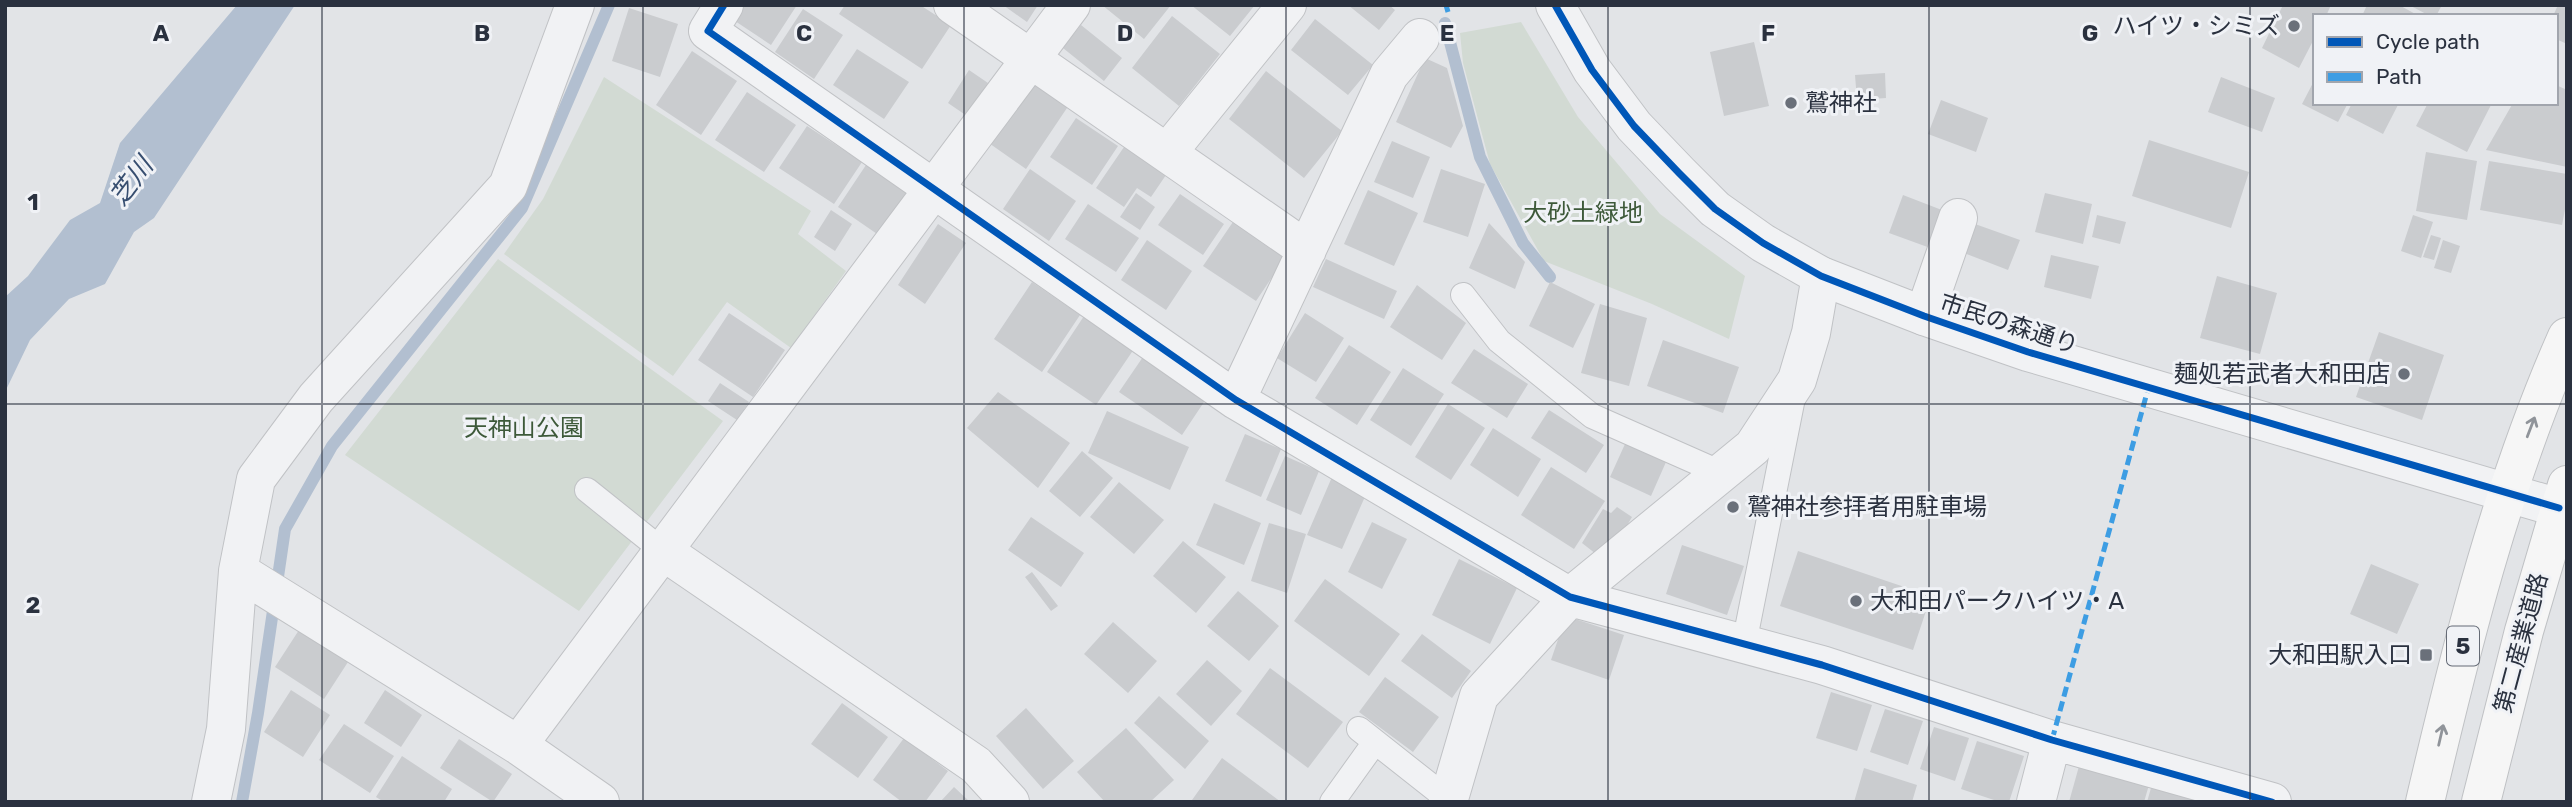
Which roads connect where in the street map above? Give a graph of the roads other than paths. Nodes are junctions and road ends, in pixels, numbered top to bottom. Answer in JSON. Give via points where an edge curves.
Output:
{"nodes":[{"id":1,"x":575,"y":5,"type":"edge"},
{"id":2,"x":724,"y":5,"type":"edge"},
{"id":3,"x":954,"y":5,"type":"edge"},
{"id":4,"x":1071,"y":5,"type":"edge"},
{"id":5,"x":1287,"y":5,"type":"edge"},
{"id":6,"x":1555,"y":5,"type":"edge"},
{"id":7,"x":1420,"y":38,"type":"dead end"},
{"id":8,"x":1030,"y":58,"type":"junction"},
{"id":9,"x":1167,"y":153,"type":"junction"},
{"id":10,"x":933,"y":188,"type":"junction"},
{"id":11,"x":1958,"y":218,"type":"dead end"},
{"id":12,"x":1307,"y":250,"type":"junction"},
{"id":13,"x":1821,"y":276,"type":"junction"},
{"id":14,"x":1463,"y":295,"type":"dead end"},
{"id":15,"x":1924,"y":316,"type":"junction"},
{"id":16,"x":2567,"y":337,"type":"edge"},
{"id":17,"x":1797,"y":380,"type":"junction"},
{"id":18,"x":1236,"y":400,"type":"junction"},
{"id":19,"x":1721,"y":473,"type":"junction"},
{"id":20,"x":587,"y":489,"type":"dead end"},
{"id":21,"x":2507,"y":491,"type":"junction"},
{"id":22,"x":2560,"y":521,"type":"edge"},
{"id":23,"x":663,"y":551,"type":"junction"},
{"id":24,"x":239,"y":571,"type":"junction"},
{"id":25,"x":1570,"y":597,"type":"junction"},
{"id":26,"x":1744,"y":644,"type":"junction"},
{"id":27,"x":2052,"y":740,"type":"junction"},
{"id":28,"x":518,"y":745,"type":"junction"},
{"id":29,"x":1449,"y":801,"type":"edge"},
{"id":30,"x":211,"y":802,"type":"edge"},
{"id":31,"x":600,"y":802,"type":"edge"},
{"id":32,"x":1010,"y":802,"type":"edge"},
{"id":33,"x":1332,"y":802,"type":"edge"},
{"id":34,"x":2036,"y":802,"type":"edge"},
{"id":35,"x":2272,"y":802,"type":"edge"},
{"id":36,"x":2425,"y":802,"type":"edge"},
{"id":37,"x":2481,"y":802,"type":"edge"}],
"edges":[{"from":1,"to":24,"type":"street","via":[[508,186],[316,398],[256,479]]},
{"from":2,"to":10,"type":"street","via":[[708,31]]},
{"from":3,"to":8,"type":"street"},
{"from":4,"to":8,"type":"street"},
{"from":5,"to":9,"type":"street"},
{"from":6,"to":13,"type":"street","name":"市民の森通り","via":[[1592,70],[1634,126],[1679,173],[1724,216]]},
{"from":7,"to":12,"type":"street","via":[[1389,75]]},
{"from":8,"to":9,"type":"street"},
{"from":8,"to":10,"type":"street"},
{"from":9,"to":12,"type":"street"},
{"from":10,"to":18,"type":"street"},
{"from":10,"to":23,"type":"street"},
{"from":11,"to":15,"type":"street"},
{"from":12,"to":18,"type":"street"},
{"from":13,"to":15,"type":"street","name":"市民の森通り"},
{"from":13,"to":17,"type":"street"},
{"from":14,"to":19,"type":"lane","via":[[1499,341],[1592,416]]},
{"from":15,"to":21,"type":"street","name":"市民の森通り","via":[[2148,389]]},
{"from":21,"to":16,"type":"main road","number":"5","one_way":true},
{"from":17,"to":19,"type":"street","via":[[1753,447]]},
{"from":17,"to":26,"type":"lane"},
{"from":18,"to":25,"type":"street"},
{"from":19,"to":25,"type":"street"},
{"from":20,"to":23,"type":"lane"},
{"from":21,"to":22,"type":"street","name":"市民の森通り"},
{"from":36,"to":21,"type":"main road","number":"5","one_way":true},
{"from":22,"to":37,"type":"main road","name":"第二産業道路","number":"5","via":[[2503,710]]},
{"from":23,"to":28,"type":"street"},
{"from":23,"to":32,"type":"street","via":[[975,765]]},
{"from":24,"to":28,"type":"street"},
{"from":24,"to":30,"type":"street","via":[[226,729]]},
{"from":25,"to":26,"type":"street"},
{"from":25,"to":29,"type":"street","via":[[1479,696]]},
{"from":26,"to":27,"type":"street"},
{"from":27,"to":34,"type":"street"},
{"from":27,"to":35,"type":"street"},
{"from":28,"to":31,"type":"street"},
{"from":29,"to":33,"type":"lane","via":[[1367,736]]}]}
